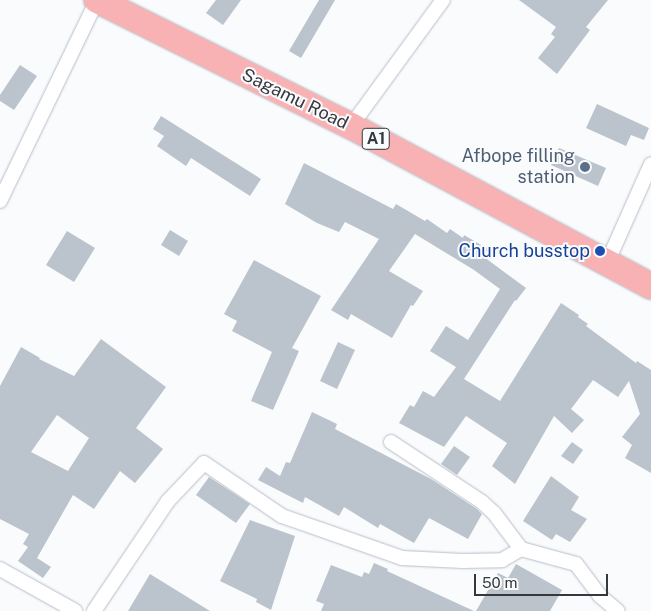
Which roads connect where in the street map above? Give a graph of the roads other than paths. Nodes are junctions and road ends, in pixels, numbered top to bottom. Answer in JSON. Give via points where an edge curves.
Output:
{"nodes":[{"id":1,"x":97,"y":0,"type":"edge"},
{"id":2,"x":443,"y":0,"type":"edge"},
{"id":3,"x":351,"y":126,"type":"junction"},
{"id":4,"x":651,"y":164,"type":"edge"},
{"id":5,"x":0,"y":201,"type":"edge"},
{"id":6,"x":607,"y":263,"type":"junction"},
{"id":7,"x":651,"y":286,"type":"edge"},
{"id":8,"x":391,"y":442,"type":"dead end"},
{"id":9,"x":521,"y":549,"type":"junction"},
{"id":10,"x":0,"y":569,"type":"edge"},
{"id":11,"x":75,"y":611,"type":"edge"},
{"id":12,"x":94,"y":611,"type":"edge"},
{"id":13,"x":618,"y":611,"type":"edge"}],
"edges":[{"from":1,"to":3,"type":"highway","name":"Sagamu Road","number":"A1"},
{"from":1,"to":5,"type":"street"},
{"from":2,"to":3,"type":"street"},
{"from":3,"to":6,"type":"highway","name":"Sagamu Road","number":"A1"},
{"from":4,"to":6,"type":"street"},
{"from":6,"to":7,"type":"highway","name":"Sagamu Road","number":"A1"},
{"from":8,"to":9,"type":"street","via":[[482,502]]},
{"from":9,"to":12,"type":"street","via":[[502,560],[402,558],[282,516],[204,464],[168,501]]},
{"from":9,"to":13,"type":"street","via":[[576,564],[600,596]]},
{"from":10,"to":11,"type":"street"}]}
